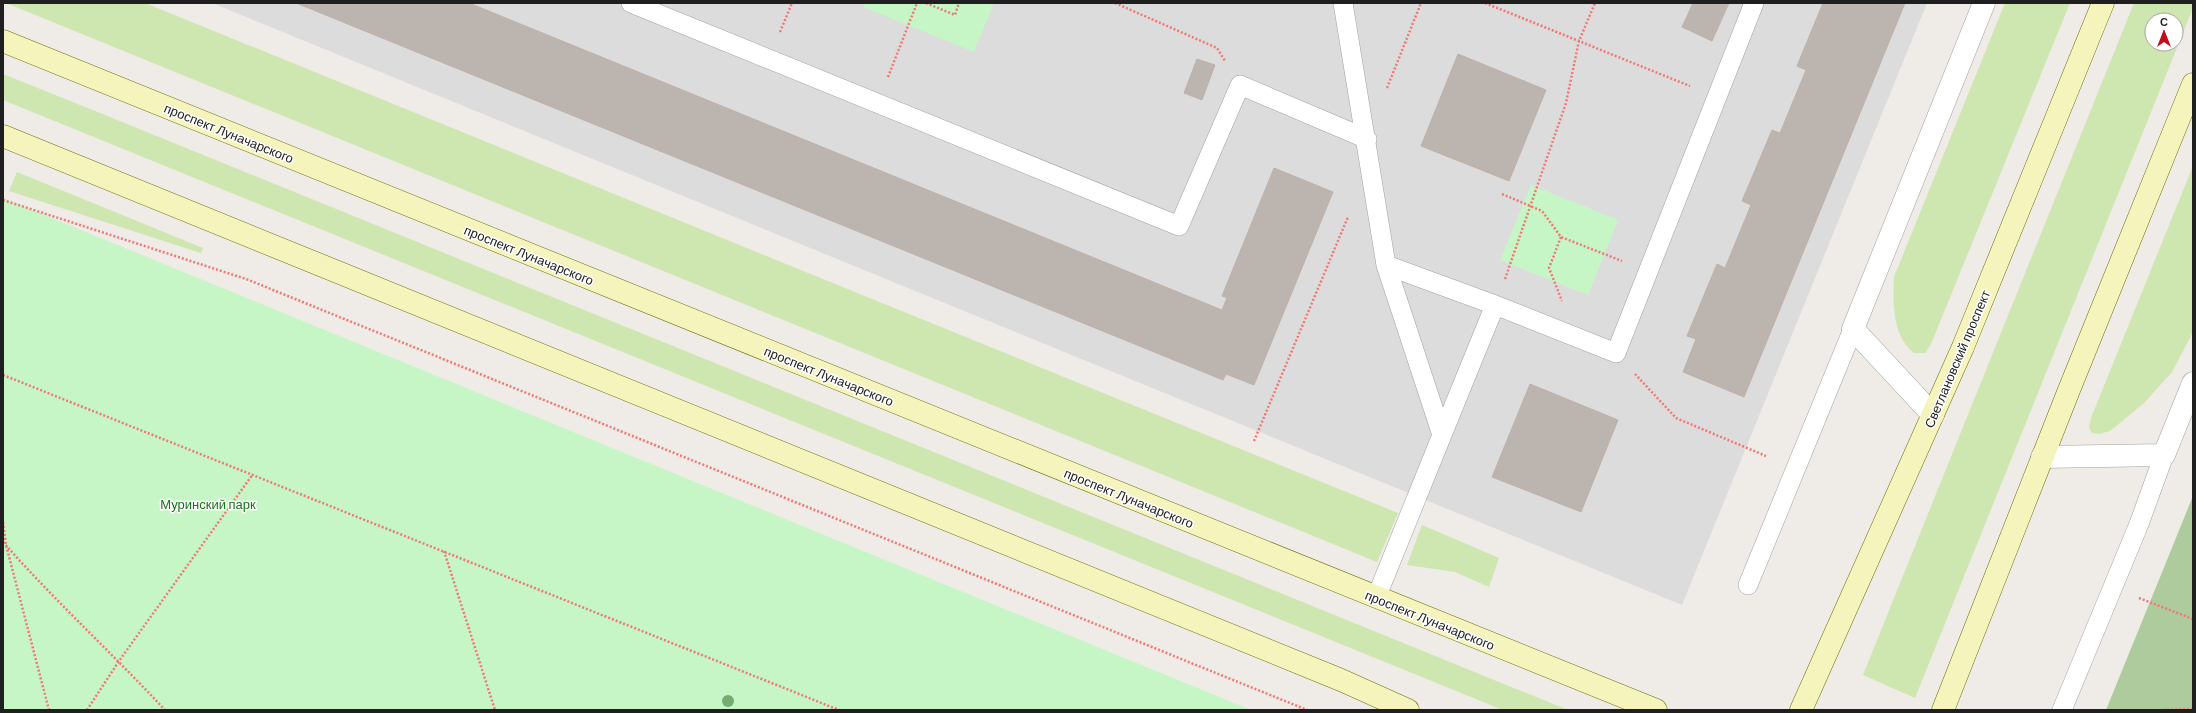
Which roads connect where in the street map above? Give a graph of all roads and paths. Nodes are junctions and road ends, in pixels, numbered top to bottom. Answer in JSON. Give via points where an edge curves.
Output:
{"nodes":[{"id":1,"x":631,"y":3,"type":"edge"},
{"id":2,"x":917,"y":3,"type":"edge"},
{"id":3,"x":926,"y":3,"type":"edge"},
{"id":4,"x":959,"y":3,"type":"edge"},
{"id":5,"x":1116,"y":3,"type":"edge"},
{"id":6,"x":1343,"y":3,"type":"edge"},
{"id":7,"x":1421,"y":3,"type":"edge"},
{"id":8,"x":1485,"y":3,"type":"edge"},
{"id":9,"x":1595,"y":3,"type":"edge"},
{"id":10,"x":1754,"y":3,"type":"edge"},
{"id":11,"x":1984,"y":3,"type":"edge"},
{"id":12,"x":2103,"y":3,"type":"edge"},
{"id":13,"x":3,"y":41,"type":"edge"},
{"id":14,"x":1579,"y":41,"type":"junction"},
{"id":15,"x":2193,"y":84,"type":"edge"},
{"id":16,"x":1240,"y":85,"type":"junction"},
{"id":17,"x":1384,"y":96,"type":"dead end"},
{"id":18,"x":1717,"y":97,"type":"junction"},
{"id":19,"x":878,"y":103,"type":"junction"},
{"id":20,"x":3,"y":136,"type":"edge"},
{"id":21,"x":1367,"y":139,"type":"junction"},
{"id":22,"x":1502,"y":194,"type":"dead end"},
{"id":23,"x":3,"y":200,"type":"edge"},
{"id":24,"x":1532,"y":206,"type":"junction"},
{"id":25,"x":1349,"y":214,"type":"dead end"},
{"id":26,"x":1561,"y":237,"type":"junction"},
{"id":27,"x":1386,"y":265,"type":"junction"},
{"id":28,"x":1648,"y":272,"type":"junction"},
{"id":29,"x":1495,"y":306,"type":"junction"},
{"id":30,"x":1853,"y":329,"type":"junction"},
{"id":31,"x":1576,"y":337,"type":"junction"},
{"id":32,"x":1616,"y":353,"type":"junction"},
{"id":33,"x":3,"y":375,"type":"edge"},
{"id":34,"x":2193,"y":383,"type":"edge"},
{"id":35,"x":1933,"y":414,"type":"junction"},
{"id":36,"x":1442,"y":435,"type":"junction"},
{"id":37,"x":1254,"y":441,"type":"dead end"},
{"id":38,"x":2164,"y":455,"type":"junction"},
{"id":39,"x":1766,"y":456,"type":"dead end"},
{"id":40,"x":2042,"y":457,"type":"junction"},
{"id":41,"x":253,"y":474,"type":"junction"},
{"id":42,"x":3,"y":522,"type":"edge"},
{"id":43,"x":3,"y":542,"type":"edge"},
{"id":44,"x":6,"y":545,"type":"junction"},
{"id":45,"x":444,"y":551,"type":"junction"},
{"id":46,"x":1748,"y":585,"type":"dead end"},
{"id":47,"x":1376,"y":598,"type":"junction"},
{"id":48,"x":2139,"y":598,"type":"dead end"},
{"id":49,"x":2193,"y":619,"type":"edge"},
{"id":50,"x":119,"y":661,"type":"junction"},
{"id":51,"x":2193,"y":709,"type":"edge"},
{"id":52,"x":50,"y":710,"type":"edge"},
{"id":53,"x":87,"y":710,"type":"edge"},
{"id":54,"x":164,"y":710,"type":"edge"},
{"id":55,"x":495,"y":710,"type":"edge"},
{"id":56,"x":839,"y":710,"type":"edge"},
{"id":57,"x":1307,"y":710,"type":"edge"},
{"id":58,"x":1408,"y":710,"type":"edge"},
{"id":59,"x":1656,"y":710,"type":"edge"},
{"id":60,"x":1801,"y":710,"type":"edge"},
{"id":61,"x":1943,"y":710,"type":"edge"},
{"id":62,"x":2062,"y":710,"type":"edge"},
{"id":63,"x":2164,"y":710,"type":"edge"}],
"edges":[{"from":1,"to":19,"type":"lane"},
{"from":2,"to":19,"type":"path"},
{"from":3,"to":4,"type":"path","via":[[955,15]]},
{"from":5,"to":16,"type":"path","via":[[1218,48]]},
{"from":6,"to":21,"type":"lane"},
{"from":7,"to":17,"type":"path"},
{"from":8,"to":14,"type":"path"},
{"from":9,"to":14,"type":"path"},
{"from":10,"to":18,"type":"lane"},
{"from":11,"to":30,"type":"street"},
{"from":12,"to":35,"type":"main road","name":"Светлановский проспект","via":[[1963,347]]},
{"from":13,"to":47,"type":"main road","name":"проспект Луначарского"},
{"from":14,"to":18,"type":"path"},
{"from":14,"to":24,"type":"path","via":[[1566,103]]},
{"from":15,"to":40,"type":"main road"},
{"from":16,"to":19,"type":"lane","via":[[1179,226]]},
{"from":16,"to":21,"type":"lane"},
{"from":18,"to":28,"type":"lane"},
{"from":20,"to":58,"type":"main road","via":[[1334,677]]},
{"from":21,"to":27,"type":"lane"},
{"from":22,"to":24,"type":"path"},
{"from":23,"to":57,"type":"path","via":[[246,279]]},
{"from":24,"to":26,"type":"path","via":[[1542,211]]},
{"from":24,"to":29,"type":"path"},
{"from":25,"to":37,"type":"path"},
{"from":26,"to":28,"type":"path"},
{"from":26,"to":31,"type":"path","via":[[1549,268]]},
{"from":27,"to":29,"type":"lane"},
{"from":27,"to":36,"type":"lane"},
{"from":28,"to":32,"type":"lane"},
{"from":29,"to":31,"type":"lane"},
{"from":29,"to":36,"type":"lane"},
{"from":30,"to":35,"type":"street"},
{"from":30,"to":46,"type":"lane"},
{"from":31,"to":32,"type":"lane"},
{"from":32,"to":39,"type":"path","via":[[1676,418]]},
{"from":33,"to":41,"type":"path"},
{"from":34,"to":38,"type":"street"},
{"from":35,"to":60,"type":"main road","name":"Светлановский проспект"},
{"from":36,"to":47,"type":"lane"},
{"from":38,"to":40,"type":"street"},
{"from":38,"to":62,"type":"lane","via":[[2139,524]]},
{"from":40,"to":61,"type":"main road"},
{"from":41,"to":45,"type":"path"},
{"from":41,"to":50,"type":"path"},
{"from":42,"to":44,"type":"path"},
{"from":43,"to":44,"type":"path"},
{"from":44,"to":50,"type":"path"},
{"from":44,"to":52,"type":"path"},
{"from":45,"to":55,"type":"path"},
{"from":45,"to":56,"type":"path"},
{"from":47,"to":59,"type":"main road","name":"проспект Луначарского"},
{"from":48,"to":49,"type":"path"},
{"from":50,"to":53,"type":"path"},
{"from":50,"to":54,"type":"path"},
{"from":51,"to":63,"type":"path"}]}
